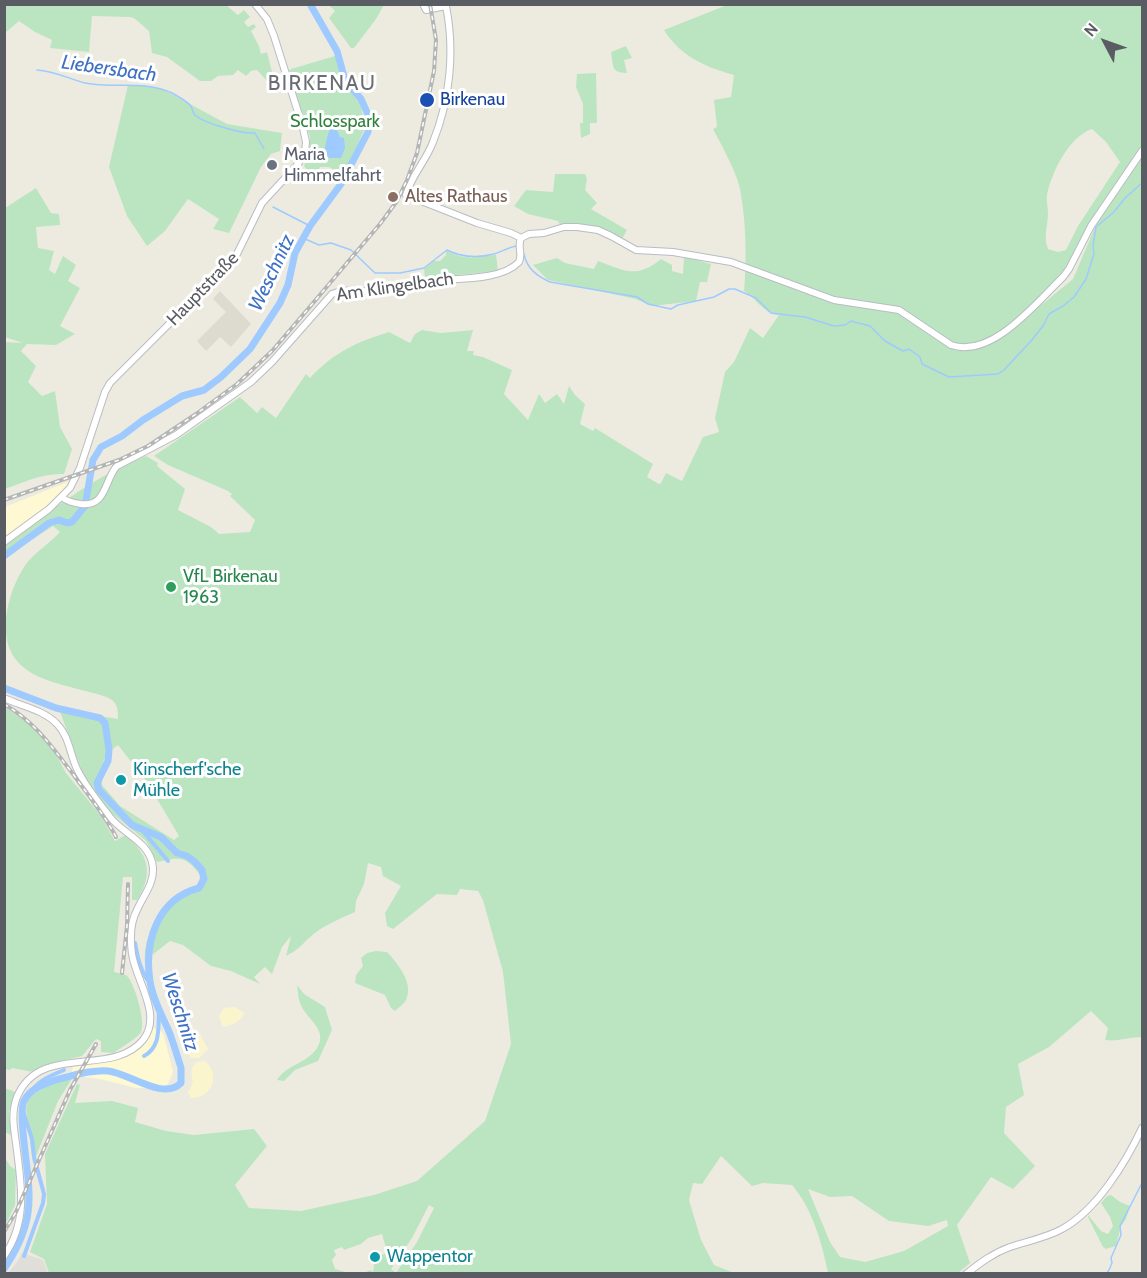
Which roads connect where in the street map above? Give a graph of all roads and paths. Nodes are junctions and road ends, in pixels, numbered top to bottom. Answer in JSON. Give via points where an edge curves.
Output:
{"nodes":[{"id":1,"x":255,"y":4,"type":"edge"},
{"id":2,"x":424,"y":7,"type":"edge"},
{"id":3,"x":1143,"y":151,"type":"edge"},
{"id":4,"x":520,"y":243,"type":"junction"},
{"id":5,"x":71,"y":499,"type":"junction"},
{"id":6,"x":4,"y":542,"type":"edge"},
{"id":7,"x":4,"y":698,"type":"edge"},
{"id":8,"x":1143,"y":1128,"type":"edge"},
{"id":9,"x":4,"y":1256,"type":"edge"},
{"id":10,"x":966,"y":1274,"type":"edge"}],
"edges":[{"from":1,"to":5,"type":"main road","name":"Hauptstraße","via":[[274,36],[303,128],[305,152],[262,203],[230,264],[110,383]]},
{"from":2,"to":4,"type":"main road","via":[[446,6],[450,24],[449,82],[433,144],[406,195],[511,233]]},
{"from":3,"to":4,"type":"main road","via":[[1091,226],[1070,269],[999,337],[976,347],[958,348],[944,342],[906,314],[834,300],[731,262],[636,250],[598,230],[570,227],[526,235]]},
{"from":4,"to":5,"type":"main road","name":"Am Klingelbach","via":[[521,259],[507,271],[386,290],[332,294],[272,362],[240,390],[167,441],[117,466],[103,494],[91,503]]},
{"from":5,"to":6,"type":"main road"},
{"from":7,"to":9,"type":"main road","via":[[48,716],[57,724],[84,781],[114,822],[146,848],[153,871],[133,920],[131,938],[133,962],[151,1015],[150,1026],[142,1041],[126,1052],[48,1068],[21,1089],[13,1120],[20,1224]]},
{"from":8,"to":10,"type":"main road","via":[[1102,1193],[1076,1220],[1052,1234],[997,1253]]}]}
